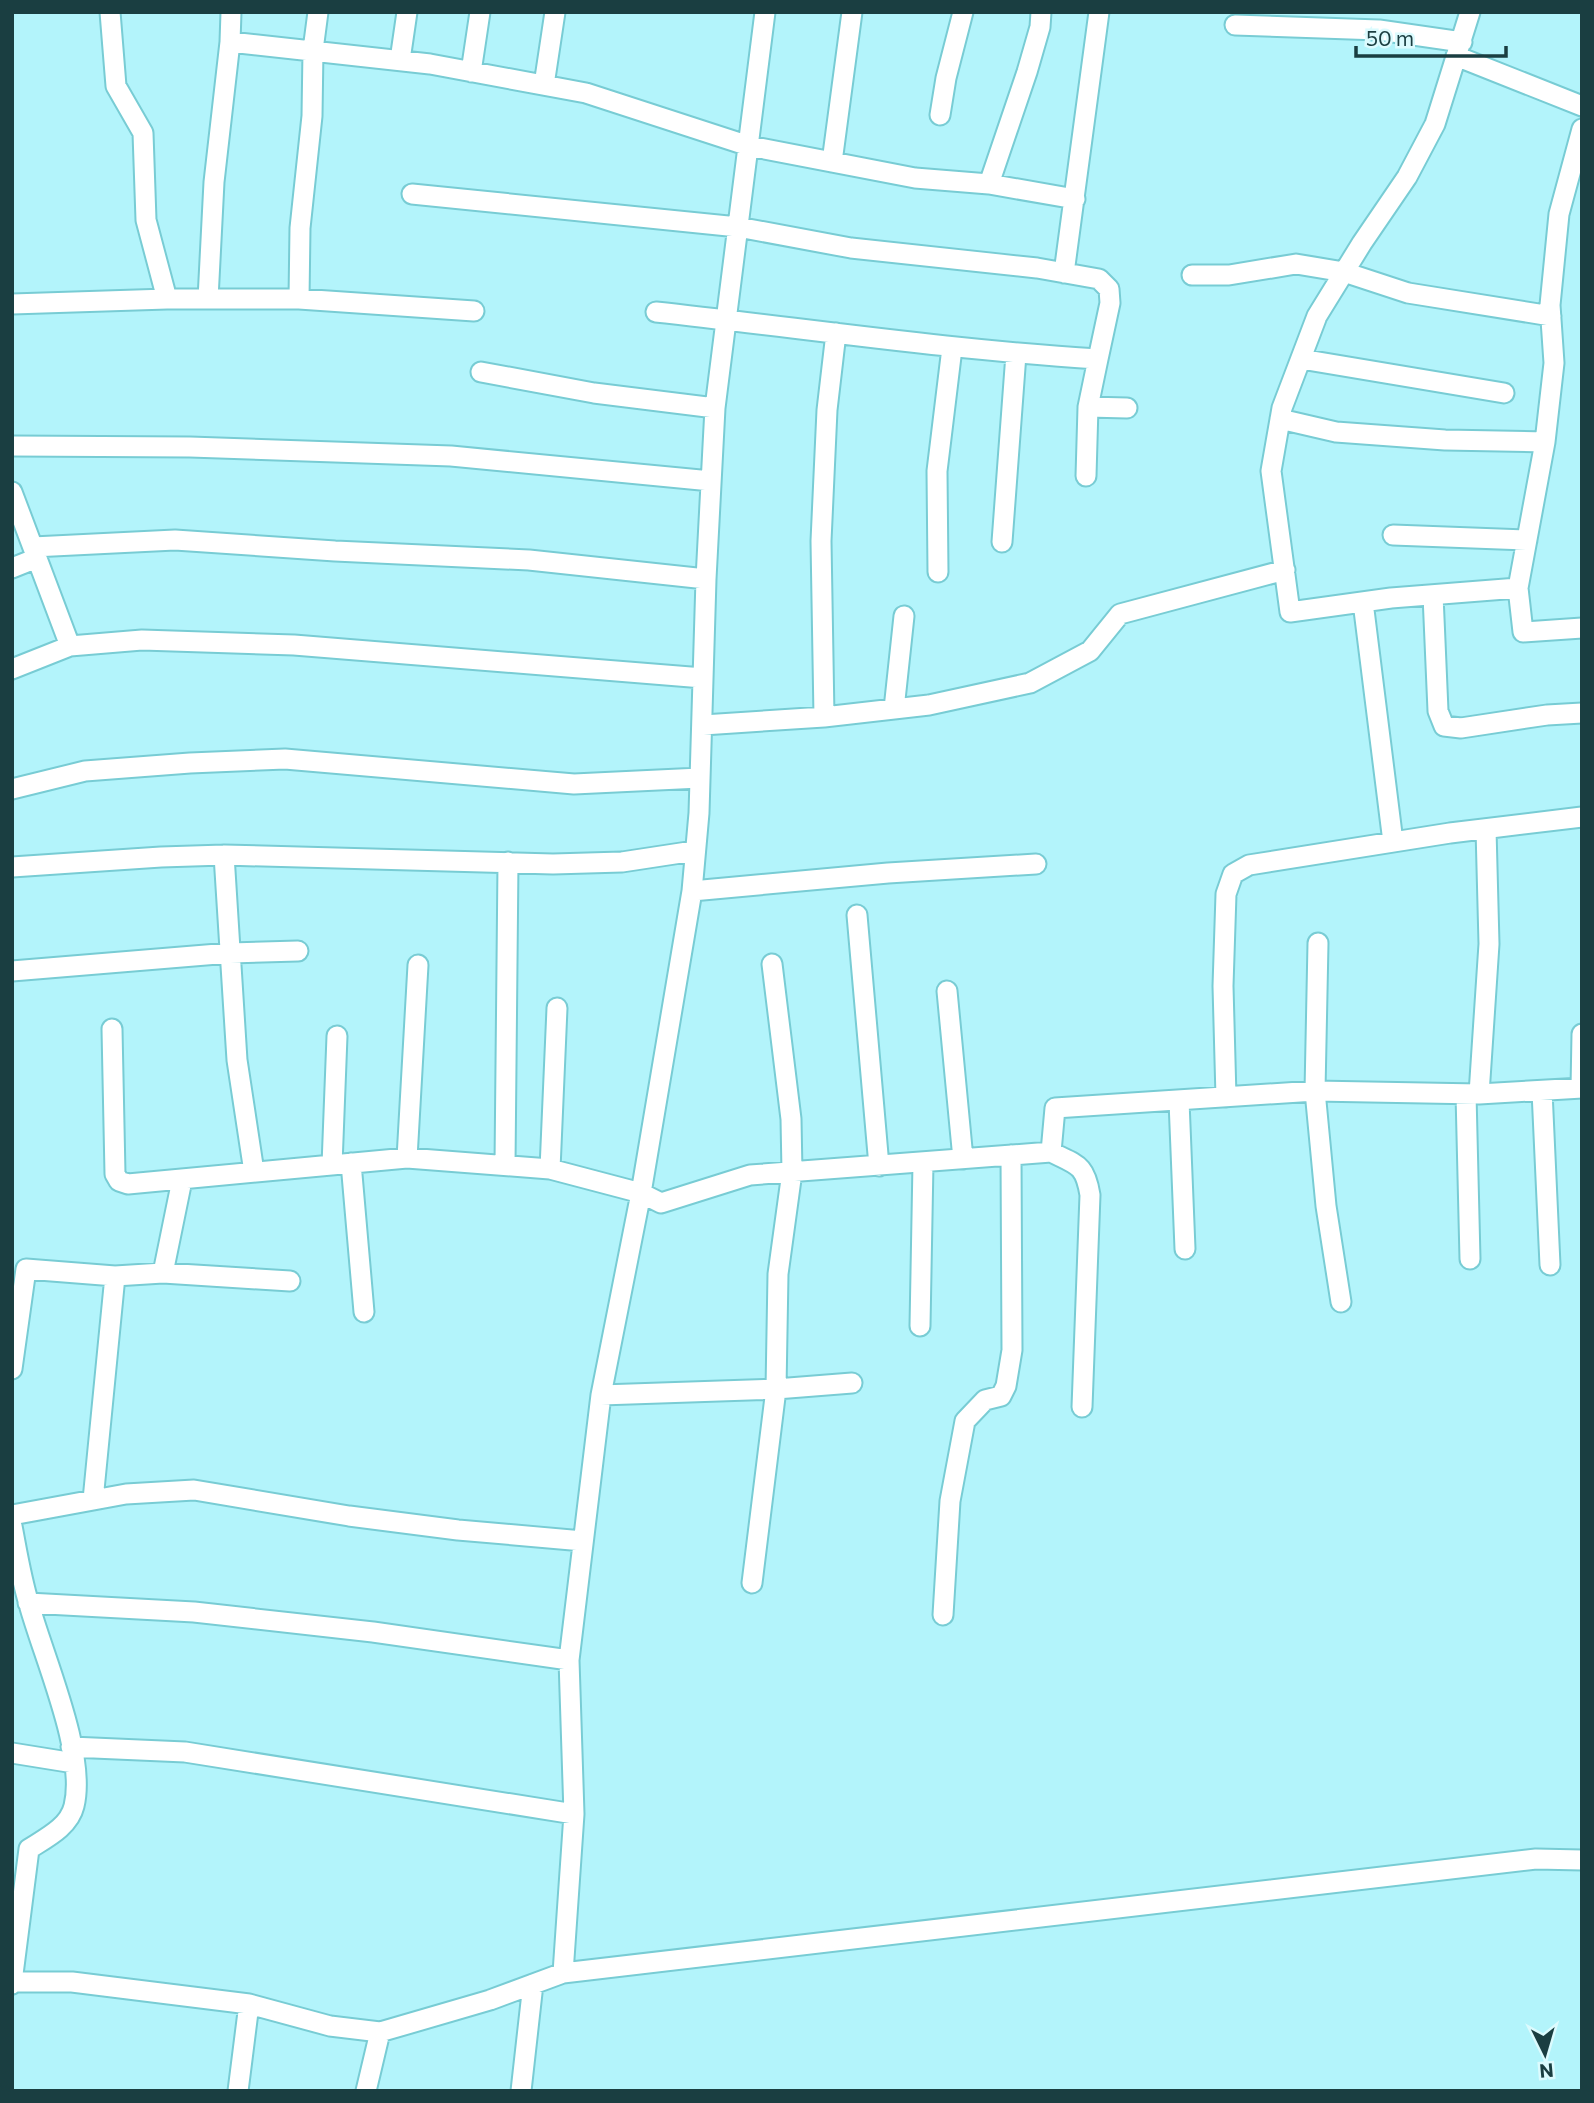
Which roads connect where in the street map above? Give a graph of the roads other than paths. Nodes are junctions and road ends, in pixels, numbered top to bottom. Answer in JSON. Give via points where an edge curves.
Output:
{"nodes":[{"id":1,"x":110,"y":12,"type":"edge"},
{"id":2,"x":231,"y":12,"type":"edge"},
{"id":3,"x":318,"y":12,"type":"edge"},
{"id":4,"x":407,"y":12,"type":"edge"},
{"id":5,"x":480,"y":12,"type":"edge"},
{"id":6,"x":555,"y":12,"type":"edge"},
{"id":7,"x":765,"y":12,"type":"edge"},
{"id":8,"x":852,"y":12,"type":"edge"},
{"id":9,"x":963,"y":12,"type":"edge"},
{"id":10,"x":1041,"y":12,"type":"edge"},
{"id":11,"x":1099,"y":12,"type":"edge"},
{"id":12,"x":1470,"y":12,"type":"edge"},
{"id":13,"x":1260,"y":19,"type":"edge"},
{"id":14,"x":1381,"y":21,"type":"edge"},
{"id":15,"x":1235,"y":25,"type":"dead end"},
{"id":16,"x":230,"y":42,"type":"junction"},
{"id":17,"x":1459,"y":49,"type":"junction"},
{"id":18,"x":313,"y":50,"type":"junction"},
{"id":19,"x":400,"y":60,"type":"junction"},
{"id":20,"x":471,"y":72,"type":"junction"},
{"id":21,"x":544,"y":85,"type":"junction"},
{"id":22,"x":1582,"y":106,"type":"edge"},
{"id":23,"x":940,"y":115,"type":"dead end"},
{"id":24,"x":1582,"y":129,"type":"edge"},
{"id":25,"x":749,"y":146,"type":"junction"},
{"id":26,"x":832,"y":162,"type":"junction"},
{"id":27,"x":989,"y":184,"type":"junction"},
{"id":28,"x":412,"y":194,"type":"dead end"},
{"id":29,"x":1074,"y":199,"type":"junction"},
{"id":30,"x":738,"y":227,"type":"junction"},
{"id":31,"x":1344,"y":272,"type":"junction"},
{"id":32,"x":1064,"y":273,"type":"junction"},
{"id":33,"x":1192,"y":275,"type":"dead end"},
{"id":34,"x":167,"y":299,"type":"junction"},
{"id":35,"x":208,"y":299,"type":"junction"},
{"id":36,"x":299,"y":299,"type":"junction"},
{"id":37,"x":12,"y":304,"type":"edge"},
{"id":38,"x":474,"y":312,"type":"dead end"},
{"id":39,"x":656,"y":312,"type":"dead end"},
{"id":40,"x":1551,"y":316,"type":"junction"},
{"id":41,"x":726,"y":320,"type":"junction"},
{"id":42,"x":836,"y":333,"type":"junction"},
{"id":43,"x":952,"y":348,"type":"junction"},
{"id":44,"x":1016,"y":354,"type":"junction"},
{"id":45,"x":1098,"y":359,"type":"junction"},
{"id":46,"x":1301,"y":359,"type":"junction"},
{"id":47,"x":481,"y":372,"type":"dead end"},
{"id":48,"x":1504,"y":393,"type":"dead end"},
{"id":49,"x":1088,"y":407,"type":"junction"},
{"id":50,"x":715,"y":408,"type":"junction"},
{"id":51,"x":1127,"y":408,"type":"dead end"},
{"id":52,"x":1280,"y":419,"type":"junction"},
{"id":53,"x":1545,"y":442,"type":"junction"},
{"id":54,"x":12,"y":446,"type":"edge"},
{"id":55,"x":1086,"y":475,"type":"dead end"},
{"id":56,"x":711,"y":481,"type":"junction"},
{"id":57,"x":12,"y":492,"type":"edge"},
{"id":58,"x":1393,"y":535,"type":"dead end"},
{"id":59,"x":1527,"y":540,"type":"junction"},
{"id":60,"x":1002,"y":542,"type":"dead end"},
{"id":61,"x":35,"y":552,"type":"junction"},
{"id":62,"x":12,"y":568,"type":"edge"},
{"id":63,"x":1285,"y":570,"type":"junction"},
{"id":64,"x":939,"y":572,"type":"dead end"},
{"id":65,"x":706,"y":579,"type":"junction"},
{"id":66,"x":1518,"y":589,"type":"junction"},
{"id":67,"x":1433,"y":595,"type":"junction"},
{"id":68,"x":1363,"y":602,"type":"junction"},
{"id":69,"x":904,"y":616,"type":"dead end"},
{"id":70,"x":1582,"y":628,"type":"edge"},
{"id":71,"x":70,"y":646,"type":"junction"},
{"id":72,"x":12,"y":669,"type":"edge"},
{"id":73,"x":703,"y":678,"type":"junction"},
{"id":74,"x":894,"y":709,"type":"junction"},
{"id":75,"x":1582,"y":713,"type":"edge"},
{"id":76,"x":824,"y":717,"type":"junction"},
{"id":77,"x":703,"y":725,"type":"junction"},
{"id":78,"x":700,"y":779,"type":"junction"},
{"id":79,"x":12,"y":789,"type":"edge"},
{"id":80,"x":1582,"y":817,"type":"edge"},
{"id":81,"x":1486,"y":829,"type":"junction"},
{"id":82,"x":1393,"y":842,"type":"junction"},
{"id":83,"x":694,"y":851,"type":"junction"},
{"id":84,"x":224,"y":855,"type":"junction"},
{"id":85,"x":508,"y":862,"type":"junction"},
{"id":86,"x":1036,"y":864,"type":"dead end"},
{"id":87,"x":12,"y":867,"type":"edge"},
{"id":88,"x":692,"y":891,"type":"junction"},
{"id":89,"x":857,"y":915,"type":"dead end"},
{"id":90,"x":1318,"y":943,"type":"dead end"},
{"id":91,"x":298,"y":951,"type":"dead end"},
{"id":92,"x":230,"y":953,"type":"junction"},
{"id":93,"x":772,"y":964,"type":"dead end"},
{"id":94,"x":418,"y":965,"type":"dead end"},
{"id":95,"x":12,"y":971,"type":"edge"},
{"id":96,"x":947,"y":991,"type":"dead end"},
{"id":97,"x":557,"y":1008,"type":"dead end"},
{"id":98,"x":112,"y":1029,"type":"dead end"},
{"id":99,"x":1582,"y":1034,"type":"edge"},
{"id":100,"x":337,"y":1036,"type":"dead end"},
{"id":101,"x":1581,"y":1088,"type":"edge"},
{"id":102,"x":1315,"y":1091,"type":"junction"},
{"id":103,"x":1542,"y":1091,"type":"junction"},
{"id":104,"x":1472,"y":1094,"type":"junction"},
{"id":105,"x":1226,"y":1097,"type":"junction"},
{"id":106,"x":1179,"y":1101,"type":"junction"},
{"id":107,"x":1051,"y":1152,"type":"junction"},
{"id":108,"x":1011,"y":1155,"type":"junction"},
{"id":109,"x":407,"y":1158,"type":"junction"},
{"id":110,"x":963,"y":1159,"type":"junction"},
{"id":111,"x":923,"y":1163,"type":"junction"},
{"id":112,"x":342,"y":1164,"type":"junction"},
{"id":113,"x":505,"y":1164,"type":"junction"},
{"id":114,"x":879,"y":1166,"type":"junction"},
{"id":115,"x":550,"y":1169,"type":"junction"},
{"id":116,"x":254,"y":1172,"type":"junction"},
{"id":117,"x":792,"y":1172,"type":"junction"},
{"id":118,"x":182,"y":1180,"type":"junction"},
{"id":119,"x":641,"y":1193,"type":"junction"},
{"id":120,"x":1185,"y":1249,"type":"dead end"},
{"id":121,"x":1470,"y":1259,"type":"dead end"},
{"id":122,"x":1550,"y":1265,"type":"dead end"},
{"id":123,"x":163,"y":1273,"type":"junction"},
{"id":124,"x":115,"y":1276,"type":"junction"},
{"id":125,"x":290,"y":1281,"type":"dead end"},
{"id":126,"x":1340,"y":1302,"type":"dead end"},
{"id":127,"x":364,"y":1312,"type":"dead end"},
{"id":128,"x":920,"y":1326,"type":"dead end"},
{"id":129,"x":15,"y":1327,"type":"edge"},
{"id":130,"x":12,"y":1369,"type":"edge"},
{"id":131,"x":852,"y":1383,"type":"dead end"},
{"id":132,"x":776,"y":1389,"type":"junction"},
{"id":133,"x":601,"y":1395,"type":"junction"},
{"id":134,"x":1082,"y":1407,"type":"dead end"},
{"id":135,"x":93,"y":1500,"type":"junction"},
{"id":136,"x":12,"y":1515,"type":"edge"},
{"id":137,"x":12,"y":1526,"type":"edge"},
{"id":138,"x":583,"y":1541,"type":"junction"},
{"id":139,"x":752,"y":1584,"type":"dead end"},
{"id":140,"x":28,"y":1603,"type":"junction"},
{"id":141,"x":943,"y":1615,"type":"dead end"},
{"id":142,"x":569,"y":1660,"type":"junction"},
{"id":143,"x":12,"y":1753,"type":"edge"},
{"id":144,"x":72,"y":1755,"type":"junction"},
{"id":145,"x":574,"y":1814,"type":"junction"},
{"id":146,"x":1582,"y":1860,"type":"edge"},
{"id":147,"x":563,"y":1973,"type":"junction"},
{"id":148,"x":12,"y":1983,"type":"edge"},
{"id":149,"x":533,"y":1984,"type":"junction"},
{"id":150,"x":249,"y":2004,"type":"junction"},
{"id":151,"x":380,"y":2032,"type":"junction"},
{"id":152,"x":238,"y":2091,"type":"edge"},
{"id":153,"x":366,"y":2091,"type":"edge"},
{"id":154,"x":521,"y":2091,"type":"edge"}],
"edges":[{"from":1,"to":34,"type":"street","via":[[116,86],[143,133],[146,220]]},
{"from":2,"to":16,"type":"street"},
{"from":3,"to":18,"type":"street"},
{"from":4,"to":19,"type":"street"},
{"from":5,"to":20,"type":"street"},
{"from":6,"to":21,"type":"street"},
{"from":7,"to":25,"type":"street"},
{"from":8,"to":26,"type":"street"},
{"from":9,"to":23,"type":"street"},
{"from":10,"to":27,"type":"street","via":[[1027,72]]},
{"from":11,"to":29,"type":"street"},
{"from":12,"to":17,"type":"street"},
{"from":13,"to":14,"type":"street"},
{"from":13,"to":15,"type":"street"},
{"from":14,"to":17,"type":"street"},
{"from":16,"to":18,"type":"street"},
{"from":16,"to":35,"type":"street","via":[[214,183]]},
{"from":17,"to":22,"type":"street"},
{"from":17,"to":31,"type":"street","via":[[1436,124]]},
{"from":18,"to":19,"type":"street"},
{"from":18,"to":36,"type":"street"},
{"from":19,"to":20,"type":"street"},
{"from":20,"to":21,"type":"street"},
{"from":21,"to":25,"type":"street","via":[[586,93]]},
{"from":24,"to":40,"type":"street","via":[[1559,214]]},
{"from":25,"to":26,"type":"street"},
{"from":25,"to":30,"type":"street"},
{"from":26,"to":27,"type":"street","via":[[915,178]]},
{"from":27,"to":29,"type":"street"},
{"from":28,"to":30,"type":"street"},
{"from":29,"to":32,"type":"street"},
{"from":30,"to":32,"type":"street","via":[[851,248]]},
{"from":30,"to":41,"type":"street"},
{"from":31,"to":33,"type":"street","via":[[1296,264],[1229,275]]},
{"from":31,"to":40,"type":"street","via":[[1408,293]]},
{"from":31,"to":46,"type":"street","via":[[1317,316]]},
{"from":32,"to":45,"type":"street","via":[[1099,279],[1109,289]]},
{"from":34,"to":35,"type":"street"},
{"from":34,"to":37,"type":"street"},
{"from":35,"to":36,"type":"street"},
{"from":36,"to":38,"type":"street"},
{"from":39,"to":41,"type":"street"},
{"from":40,"to":53,"type":"street","via":[[1554,363]]},
{"from":41,"to":42,"type":"street"},
{"from":41,"to":50,"type":"street"},
{"from":42,"to":43,"type":"street"},
{"from":42,"to":76,"type":"street","via":[[821,541]]},
{"from":43,"to":44,"type":"street"},
{"from":43,"to":64,"type":"street","via":[[937,471]]},
{"from":44,"to":45,"type":"street"},
{"from":44,"to":60,"type":"street"},
{"from":45,"to":49,"type":"street"},
{"from":46,"to":48,"type":"street"},
{"from":46,"to":52,"type":"street"},
{"from":47,"to":50,"type":"street","via":[[594,393]]},
{"from":49,"to":51,"type":"street"},
{"from":49,"to":55,"type":"street"},
{"from":50,"to":56,"type":"street"},
{"from":52,"to":53,"type":"street","via":[[1336,432]]},
{"from":52,"to":63,"type":"street","via":[[1271,471]]},
{"from":53,"to":59,"type":"street"},
{"from":54,"to":56,"type":"street","via":[[451,456]]},
{"from":56,"to":65,"type":"street"},
{"from":57,"to":61,"type":"street"},
{"from":58,"to":59,"type":"street"},
{"from":59,"to":66,"type":"street"},
{"from":61,"to":62,"type":"street"},
{"from":61,"to":65,"type":"street","via":[[175,540],[529,561]]},
{"from":61,"to":71,"type":"street"},
{"from":63,"to":68,"type":"street","via":[[1290,612]]},
{"from":63,"to":74,"type":"street","via":[[1121,614],[1090,651],[1030,684]]},
{"from":65,"to":73,"type":"street"},
{"from":66,"to":67,"type":"street"},
{"from":66,"to":70,"type":"street","via":[[1523,632]]},
{"from":67,"to":68,"type":"street"},
{"from":67,"to":75,"type":"street","via":[[1438,711],[1444,726],[1461,728]]},
{"from":68,"to":82,"type":"street"},
{"from":69,"to":74,"type":"street"},
{"from":71,"to":72,"type":"street"},
{"from":71,"to":73,"type":"street","via":[[142,640],[294,645]]},
{"from":73,"to":77,"type":"street"},
{"from":74,"to":76,"type":"street"},
{"from":76,"to":77,"type":"street"},
{"from":77,"to":78,"type":"street"},
{"from":78,"to":79,"type":"street","via":[[574,784],[285,760],[85,771]]},
{"from":78,"to":83,"type":"street"},
{"from":80,"to":81,"type":"street"},
{"from":81,"to":82,"type":"street"},
{"from":81,"to":104,"type":"street","via":[[1489,944]]},
{"from":82,"to":105,"type":"street","via":[[1249,865],[1233,874],[1226,894],[1223,972]]},
{"from":83,"to":85,"type":"street","via":[[622,862]]},
{"from":83,"to":88,"type":"street"},
{"from":84,"to":85,"type":"street"},
{"from":84,"to":87,"type":"street"},
{"from":84,"to":92,"type":"street"},
{"from":85,"to":113,"type":"street"},
{"from":86,"to":88,"type":"street"},
{"from":88,"to":119,"type":"street"},
{"from":89,"to":114,"type":"street"},
{"from":90,"to":102,"type":"street"},
{"from":91,"to":92,"type":"street"},
{"from":92,"to":95,"type":"street"},
{"from":92,"to":116,"type":"street","via":[[237,1060]]},
{"from":93,"to":117,"type":"street","via":[[791,1119]]},
{"from":94,"to":109,"type":"street"},
{"from":96,"to":110,"type":"street"},
{"from":97,"to":115,"type":"street"},
{"from":98,"to":118,"type":"street","via":[[115,1174],[128,1184]]},
{"from":99,"to":101,"type":"street"},
{"from":100,"to":112,"type":"street"},
{"from":101,"to":103,"type":"street"},
{"from":102,"to":104,"type":"street"},
{"from":102,"to":105,"type":"street"},
{"from":102,"to":126,"type":"street","via":[[1325,1206]]},
{"from":103,"to":104,"type":"street"},
{"from":103,"to":122,"type":"street"},
{"from":104,"to":121,"type":"street"},
{"from":105,"to":106,"type":"street"},
{"from":106,"to":107,"type":"street","via":[[1055,1108]]},
{"from":106,"to":120,"type":"street"},
{"from":107,"to":108,"type":"street"},
{"from":107,"to":134,"type":"street","via":[[1081,1168],[1090,1195]]},
{"from":108,"to":110,"type":"street"},
{"from":108,"to":141,"type":"street","via":[[1012,1350],[1001,1396],[985,1399],[965,1421],[950,1501]]},
{"from":109,"to":112,"type":"street"},
{"from":109,"to":113,"type":"street"},
{"from":110,"to":111,"type":"street"},
{"from":111,"to":114,"type":"street"},
{"from":111,"to":128,"type":"street"},
{"from":112,"to":116,"type":"street"},
{"from":112,"to":127,"type":"street"},
{"from":113,"to":115,"type":"street"},
{"from":114,"to":117,"type":"street"},
{"from":115,"to":119,"type":"street"},
{"from":116,"to":118,"type":"street"},
{"from":117,"to":119,"type":"street","via":[[750,1175],[661,1203]]},
{"from":117,"to":132,"type":"street","via":[[778,1274]]},
{"from":118,"to":123,"type":"street"},
{"from":119,"to":133,"type":"street"},
{"from":123,"to":124,"type":"street"},
{"from":123,"to":125,"type":"street"},
{"from":124,"to":129,"type":"street","via":[[26,1269]]},
{"from":124,"to":135,"type":"street"},
{"from":129,"to":130,"type":"street"},
{"from":131,"to":132,"type":"street"},
{"from":132,"to":133,"type":"street"},
{"from":132,"to":139,"type":"street"},
{"from":133,"to":138,"type":"street"},
{"from":135,"to":136,"type":"street"},
{"from":135,"to":138,"type":"street","via":[[194,1490],[349,1516]]},
{"from":137,"to":140,"type":"street"},
{"from":138,"to":142,"type":"street"},
{"from":140,"to":142,"type":"street","via":[[194,1612]]},
{"from":140,"to":144,"type":"street"},
{"from":142,"to":145,"type":"street"},
{"from":143,"to":144,"type":"street"},
{"from":144,"to":145,"type":"street","via":[[185,1752]]},
{"from":144,"to":148,"type":"street","via":[[74,1807],[65,1825],[29,1849]]},
{"from":145,"to":147,"type":"street"},
{"from":146,"to":147,"type":"street","via":[[1536,1859]]},
{"from":147,"to":149,"type":"street"},
{"from":148,"to":150,"type":"street","via":[[72,1982]]},
{"from":149,"to":151,"type":"street"},
{"from":149,"to":154,"type":"street"},
{"from":150,"to":151,"type":"street","via":[[330,2026]]},
{"from":150,"to":152,"type":"street"},
{"from":151,"to":153,"type":"street"}]}
